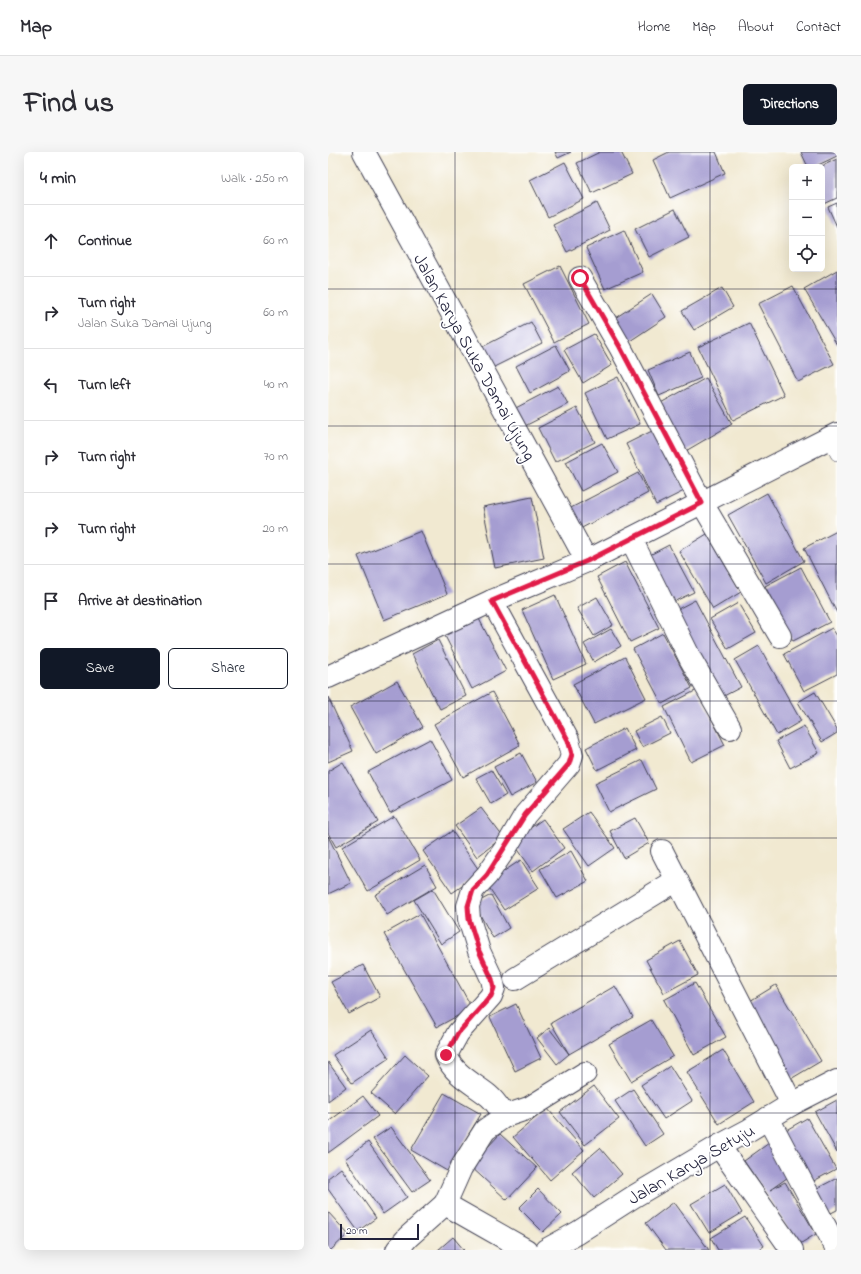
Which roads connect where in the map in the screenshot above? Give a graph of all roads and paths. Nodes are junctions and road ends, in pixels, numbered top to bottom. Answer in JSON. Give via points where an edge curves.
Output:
{"nodes":[{"id":1,"x":364,"y":152,"type":"edge"},
{"id":2,"x":580,"y":278,"type":"dead end"},
{"id":3,"x":834,"y":442,"type":"edge"},
{"id":4,"x":702,"y":503,"type":"junction"},
{"id":5,"x":631,"y":539,"type":"junction"},
{"id":6,"x":587,"y":561,"type":"junction"},
{"id":7,"x":492,"y":601,"type":"junction"},
{"id":8,"x":780,"y":636,"type":"dead end"},
{"id":9,"x":328,"y":677,"type":"edge"},
{"id":10,"x":730,"y":728,"type":"dead end"},
{"id":11,"x":662,"y":851,"type":"dead end"},
{"id":12,"x":677,"y":880,"type":"junction"},
{"id":13,"x":515,"y":979,"type":"dead end"},
{"id":14,"x":585,"y":1073,"type":"dead end"},
{"id":15,"x":837,"y":1081,"type":"edge"},
{"id":16,"x":792,"y":1104,"type":"junction"},
{"id":17,"x":504,"y":1116,"type":"junction"},
{"id":18,"x":768,"y":1118,"type":"junction"},
{"id":19,"x":719,"y":1146,"type":"junction"},
{"id":20,"x":445,"y":1204,"type":"junction"},
{"id":21,"x":837,"y":1249,"type":"edge"},
{"id":22,"x":398,"y":1250,"type":"edge"},
{"id":23,"x":526,"y":1250,"type":"edge"},
{"id":24,"x":546,"y":1250,"type":"edge"},
{"id":25,"x":792,"y":1250,"type":"edge"}],
"edges":[{"from":1,"to":6,"type":"street","name":"Jalan Karya Suka Damai Ujung"},
{"from":2,"to":4,"type":"street","via":[[620,347]]},
{"from":3,"to":4,"type":"street"},
{"from":4,"to":5,"type":"street"},
{"from":4,"to":8,"type":"street"},
{"from":5,"to":6,"type":"street"},
{"from":5,"to":10,"type":"street","via":[[691,660]]},
{"from":6,"to":7,"type":"street"},
{"from":7,"to":9,"type":"street"},
{"from":7,"to":17,"type":"street","via":[[568,740],[572,754],[569,764],[525,815],[487,875],[473,890],[468,906],[473,935],[494,988],[491,996],[458,1033],[446,1055],[457,1073],[490,1097]]},
{"from":11,"to":12,"type":"street"},
{"from":12,"to":13,"type":"street"},
{"from":12,"to":16,"type":"street"},
{"from":14,"to":17,"type":"street","via":[[529,1108]]},
{"from":15,"to":16,"type":"street","name":"Jalan Karya Setuju"},
{"from":16,"to":18,"type":"street","name":"Jalan Karya Setuju"},
{"from":17,"to":20,"type":"street","via":[[485,1130],[461,1168]]},
{"from":18,"to":19,"type":"street","name":"Jalan Karya Setuju"},
{"from":18,"to":21,"type":"street"},
{"from":19,"to":24,"type":"street","name":"Jalan Karya Setuju"},
{"from":19,"to":25,"type":"street"},
{"from":20,"to":22,"type":"street","via":[[408,1237]]},
{"from":20,"to":23,"type":"street"}]}
